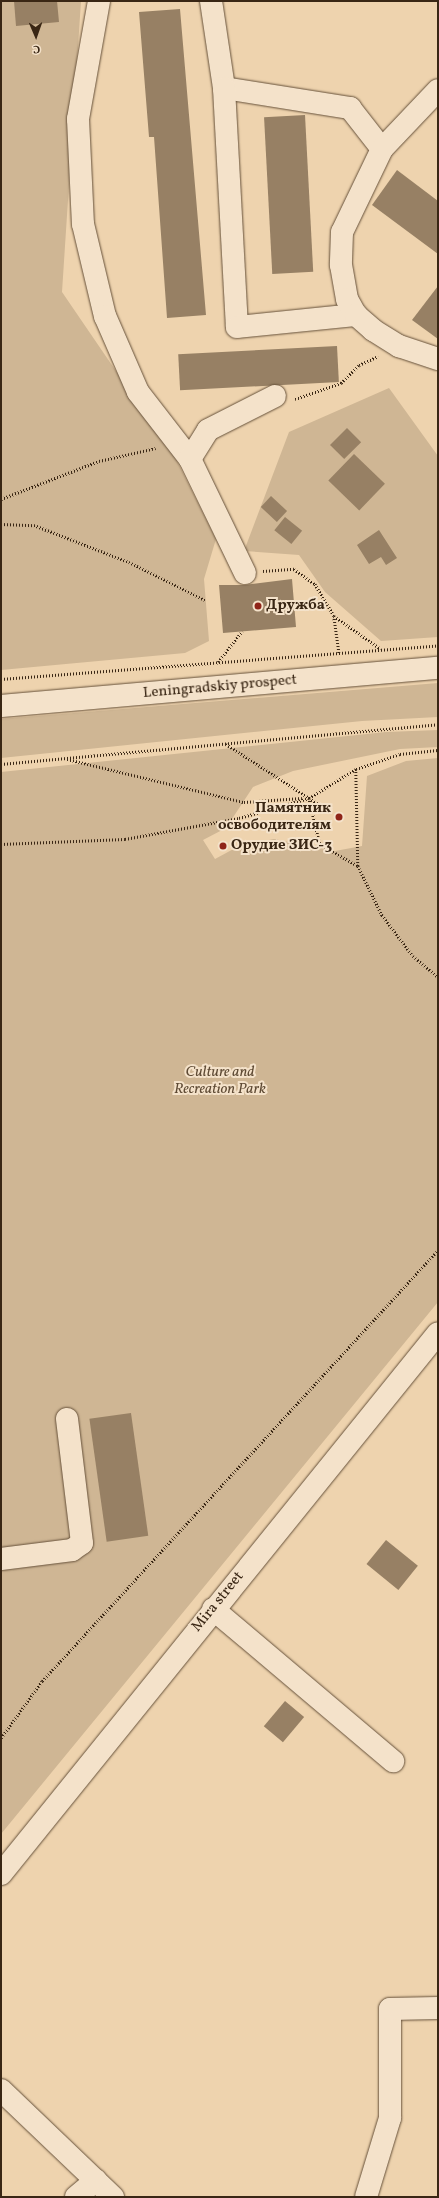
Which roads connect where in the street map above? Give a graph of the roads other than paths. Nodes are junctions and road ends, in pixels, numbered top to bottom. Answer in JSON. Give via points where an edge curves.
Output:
{"nodes":[{"id":1,"x":99,"y":1,"type":"edge"},
{"id":2,"x":212,"y":1,"type":"edge"},
{"id":3,"x":224,"y":88,"type":"junction"},
{"id":4,"x":436,"y":94,"type":"edge"},
{"id":5,"x":382,"y":149,"type":"junction"},
{"id":6,"x":356,"y":315,"type":"junction"},
{"id":7,"x":438,"y":359,"type":"edge"},
{"id":8,"x":275,"y":396,"type":"dead end"},
{"id":9,"x":184,"y":451,"type":"junction"},
{"id":10,"x":245,"y":573,"type":"road end"},
{"id":11,"x":438,"y":668,"type":"edge"},
{"id":12,"x":1,"y":706,"type":"edge"},
{"id":13,"x":438,"y":1333,"type":"edge"},
{"id":14,"x":67,"y":1419,"type":"dead end"},
{"id":15,"x":1,"y":1559,"type":"edge"},
{"id":16,"x":213,"y":1609,"type":"junction"},
{"id":17,"x":393,"y":1761,"type":"dead end"},
{"id":18,"x":1,"y":1874,"type":"edge"},
{"id":19,"x":438,"y":2008,"type":"edge"},
{"id":20,"x":1,"y":2090,"type":"edge"},
{"id":21,"x":96,"y":2180,"type":"junction"},
{"id":22,"x":76,"y":2197,"type":"edge"},
{"id":23,"x":113,"y":2197,"type":"edge"},
{"id":24,"x":366,"y":2197,"type":"edge"}],
"edges":[{"from":1,"to":9,"type":"street","via":[[78,119],[83,224],[105,316],[138,392]]},
{"from":2,"to":3,"type":"street"},
{"from":3,"to":5,"type":"street","via":[[350,108]]},
{"from":3,"to":6,"type":"street","via":[[237,327]]},
{"from":4,"to":5,"type":"street"},
{"from":5,"to":6,"type":"street","via":[[342,232],[341,265],[347,299]]},
{"from":6,"to":7,"type":"street","via":[[399,346]]},
{"from":8,"to":9,"type":"street","via":[[208,430]]},
{"from":9,"to":10,"type":"street"},
{"from":11,"to":12,"type":"street","name":"Leningradskiy prospect"},
{"from":13,"to":16,"type":"street","name":"Mira street"},
{"from":14,"to":15,"type":"street","via":[[82,1543],[72,1550]]},
{"from":16,"to":17,"type":"street"},
{"from":16,"to":18,"type":"street","name":"Mira street"},
{"from":19,"to":24,"type":"street","via":[[390,2009],[390,2118]]},
{"from":20,"to":21,"type":"street"},
{"from":21,"to":22,"type":"street"},
{"from":21,"to":23,"type":"street"}]}
